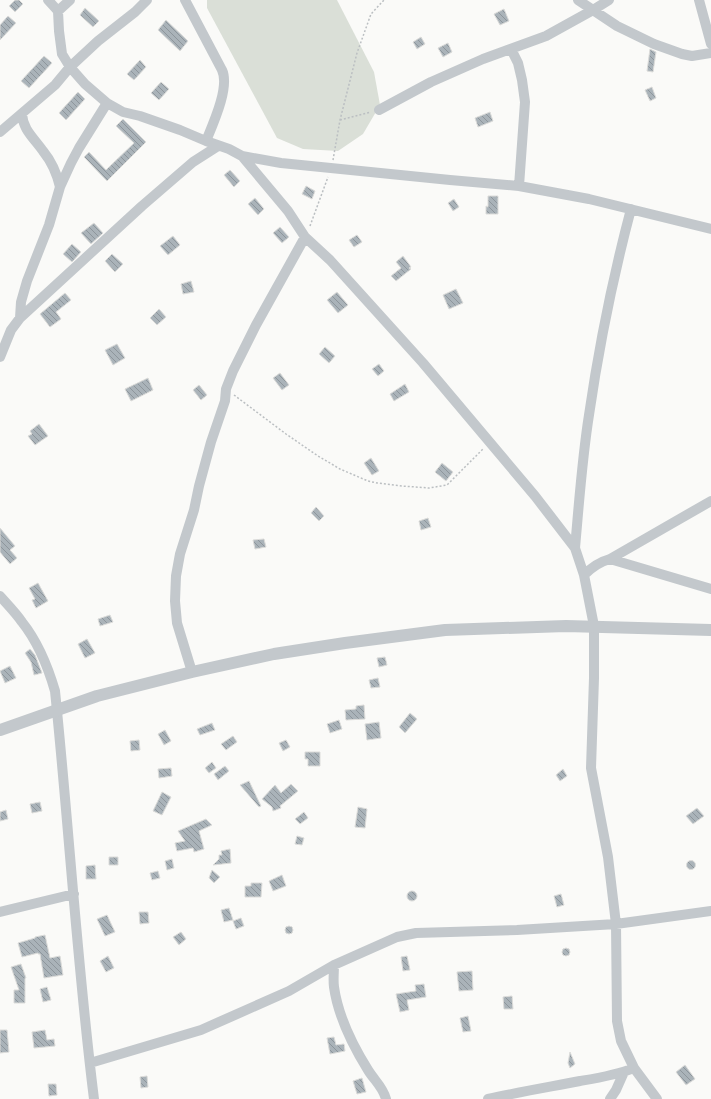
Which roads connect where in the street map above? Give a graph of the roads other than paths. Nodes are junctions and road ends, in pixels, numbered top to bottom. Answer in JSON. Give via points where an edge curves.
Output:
{"nodes":[{"id":1,"x":48,"y":0,"type":"edge"},
{"id":2,"x":70,"y":0,"type":"edge"},
{"id":3,"x":147,"y":0,"type":"edge"},
{"id":4,"x":186,"y":0,"type":"edge"},
{"id":5,"x":578,"y":0,"type":"edge"},
{"id":6,"x":609,"y":0,"type":"edge"},
{"id":7,"x":699,"y":0,"type":"edge"},
{"id":8,"x":593,"y":10,"type":"junction"},
{"id":9,"x":58,"y":11,"type":"junction"},
{"id":10,"x":710,"y":40,"type":"edge"},
{"id":11,"x":511,"y":49,"type":"junction"},
{"id":12,"x":711,"y":53,"type":"edge"},
{"id":13,"x":70,"y":67,"type":"junction"},
{"id":14,"x":107,"y":103,"type":"junction"},
{"id":15,"x":379,"y":110,"type":"road end"},
{"id":16,"x":22,"y":114,"type":"junction"},
{"id":17,"x":0,"y":132,"type":"edge"},
{"id":18,"x":206,"y":141,"type":"junction"},
{"id":19,"x":218,"y":146,"type":"junction"},
{"id":20,"x":242,"y":156,"type":"junction"},
{"id":21,"x":519,"y":186,"type":"junction"},
{"id":22,"x":60,"y":187,"type":"junction"},
{"id":23,"x":631,"y":209,"type":"junction"},
{"id":24,"x":711,"y":229,"type":"edge"},
{"id":25,"x":305,"y":237,"type":"junction"},
{"id":26,"x":20,"y":318,"type":"junction"},
{"id":27,"x":0,"y":357,"type":"edge"},
{"id":28,"x":711,"y":501,"type":"edge"},
{"id":29,"x":575,"y":548,"type":"junction"},
{"id":30,"x":610,"y":559,"type":"junction"},
{"id":31,"x":584,"y":575,"type":"junction"},
{"id":32,"x":711,"y":589,"type":"edge"},
{"id":33,"x":0,"y":596,"type":"edge"},
{"id":34,"x":594,"y":626,"type":"junction"},
{"id":35,"x":711,"y":630,"type":"edge"},
{"id":36,"x":192,"y":672,"type":"junction"},
{"id":37,"x":57,"y":710,"type":"junction"},
{"id":38,"x":0,"y":730,"type":"edge"},
{"id":39,"x":74,"y":894,"type":"junction"},
{"id":40,"x":711,"y":911,"type":"edge"},
{"id":41,"x":0,"y":912,"type":"edge"},
{"id":42,"x":616,"y":924,"type":"junction"},
{"id":43,"x":334,"y":965,"type":"junction"},
{"id":44,"x":90,"y":1063,"type":"junction"},
{"id":45,"x":634,"y":1068,"type":"junction"},
{"id":46,"x":624,"y":1072,"type":"junction"},
{"id":47,"x":94,"y":1099,"type":"edge"},
{"id":48,"x":386,"y":1099,"type":"edge"},
{"id":49,"x":488,"y":1099,"type":"edge"},
{"id":50,"x":610,"y":1099,"type":"edge"},
{"id":51,"x":657,"y":1099,"type":"edge"}],
"edges":[{"from":1,"to":9,"type":"street"},
{"from":2,"to":9,"type":"street"},
{"from":3,"to":13,"type":"street"},
{"from":4,"to":18,"type":"street","via":[[224,78],[224,88]]},
{"from":5,"to":8,"type":"street"},
{"from":6,"to":8,"type":"street"},
{"from":7,"to":10,"type":"street"},
{"from":8,"to":11,"type":"street","via":[[546,36]]},
{"from":8,"to":12,"type":"street","via":[[617,26],[654,44],[692,56]]},
{"from":9,"to":13,"type":"street","via":[[62,54]]},
{"from":11,"to":15,"type":"street","via":[[431,82]]},
{"from":11,"to":21,"type":"street","via":[[522,80],[525,102]]},
{"from":13,"to":14,"type":"street"},
{"from":13,"to":16,"type":"street","via":[[55,85]]},
{"from":14,"to":18,"type":"street","via":[[123,112]]},
{"from":14,"to":22,"type":"street","via":[[79,148]]},
{"from":16,"to":17,"type":"street"},
{"from":16,"to":22,"type":"street","via":[[22,122],[52,165]]},
{"from":18,"to":19,"type":"street"},
{"from":19,"to":20,"type":"street"},
{"from":19,"to":26,"type":"street","via":[[193,162],[142,206]]},
{"from":20,"to":21,"type":"street","via":[[281,163]]},
{"from":20,"to":25,"type":"street","via":[[288,211]]},
{"from":21,"to":23,"type":"street"},
{"from":22,"to":26,"type":"street","via":[[49,225],[26,281]]},
{"from":23,"to":24,"type":"street"},
{"from":23,"to":29,"type":"street","via":[[606,315],[588,416]]},
{"from":25,"to":29,"type":"street","via":[[330,260],[423,363],[535,496]]},
{"from":25,"to":36,"type":"street","via":[[233,371],[180,554],[176,576],[177,623]]},
{"from":26,"to":27,"type":"street","via":[[11,330]]},
{"from":28,"to":30,"type":"street"},
{"from":29,"to":31,"type":"street"},
{"from":30,"to":31,"type":"street","via":[[594,565]]},
{"from":30,"to":32,"type":"street"},
{"from":31,"to":34,"type":"street"},
{"from":33,"to":37,"type":"street","via":[[26,627],[44,658],[56,691]]},
{"from":34,"to":35,"type":"street"},
{"from":34,"to":36,"type":"street","via":[[445,630],[274,654]]},
{"from":34,"to":42,"type":"street","via":[[591,768],[608,857]]},
{"from":36,"to":37,"type":"street","via":[[98,696]]},
{"from":37,"to":38,"type":"street"},
{"from":37,"to":39,"type":"street"},
{"from":39,"to":41,"type":"street"},
{"from":39,"to":44,"type":"street"},
{"from":40,"to":42,"type":"street"},
{"from":42,"to":43,"type":"street","via":[[517,930],[416,932],[397,937]]},
{"from":42,"to":45,"type":"street","via":[[617,1021],[621,1041]]},
{"from":43,"to":44,"type":"street","via":[[289,991],[201,1030]]},
{"from":43,"to":48,"type":"street","via":[[334,986],[342,1016],[354,1045],[368,1071],[384,1091]]},
{"from":44,"to":47,"type":"street"},
{"from":45,"to":46,"type":"street"},
{"from":45,"to":51,"type":"street"},
{"from":46,"to":49,"type":"street"},
{"from":46,"to":50,"type":"street"}]}
